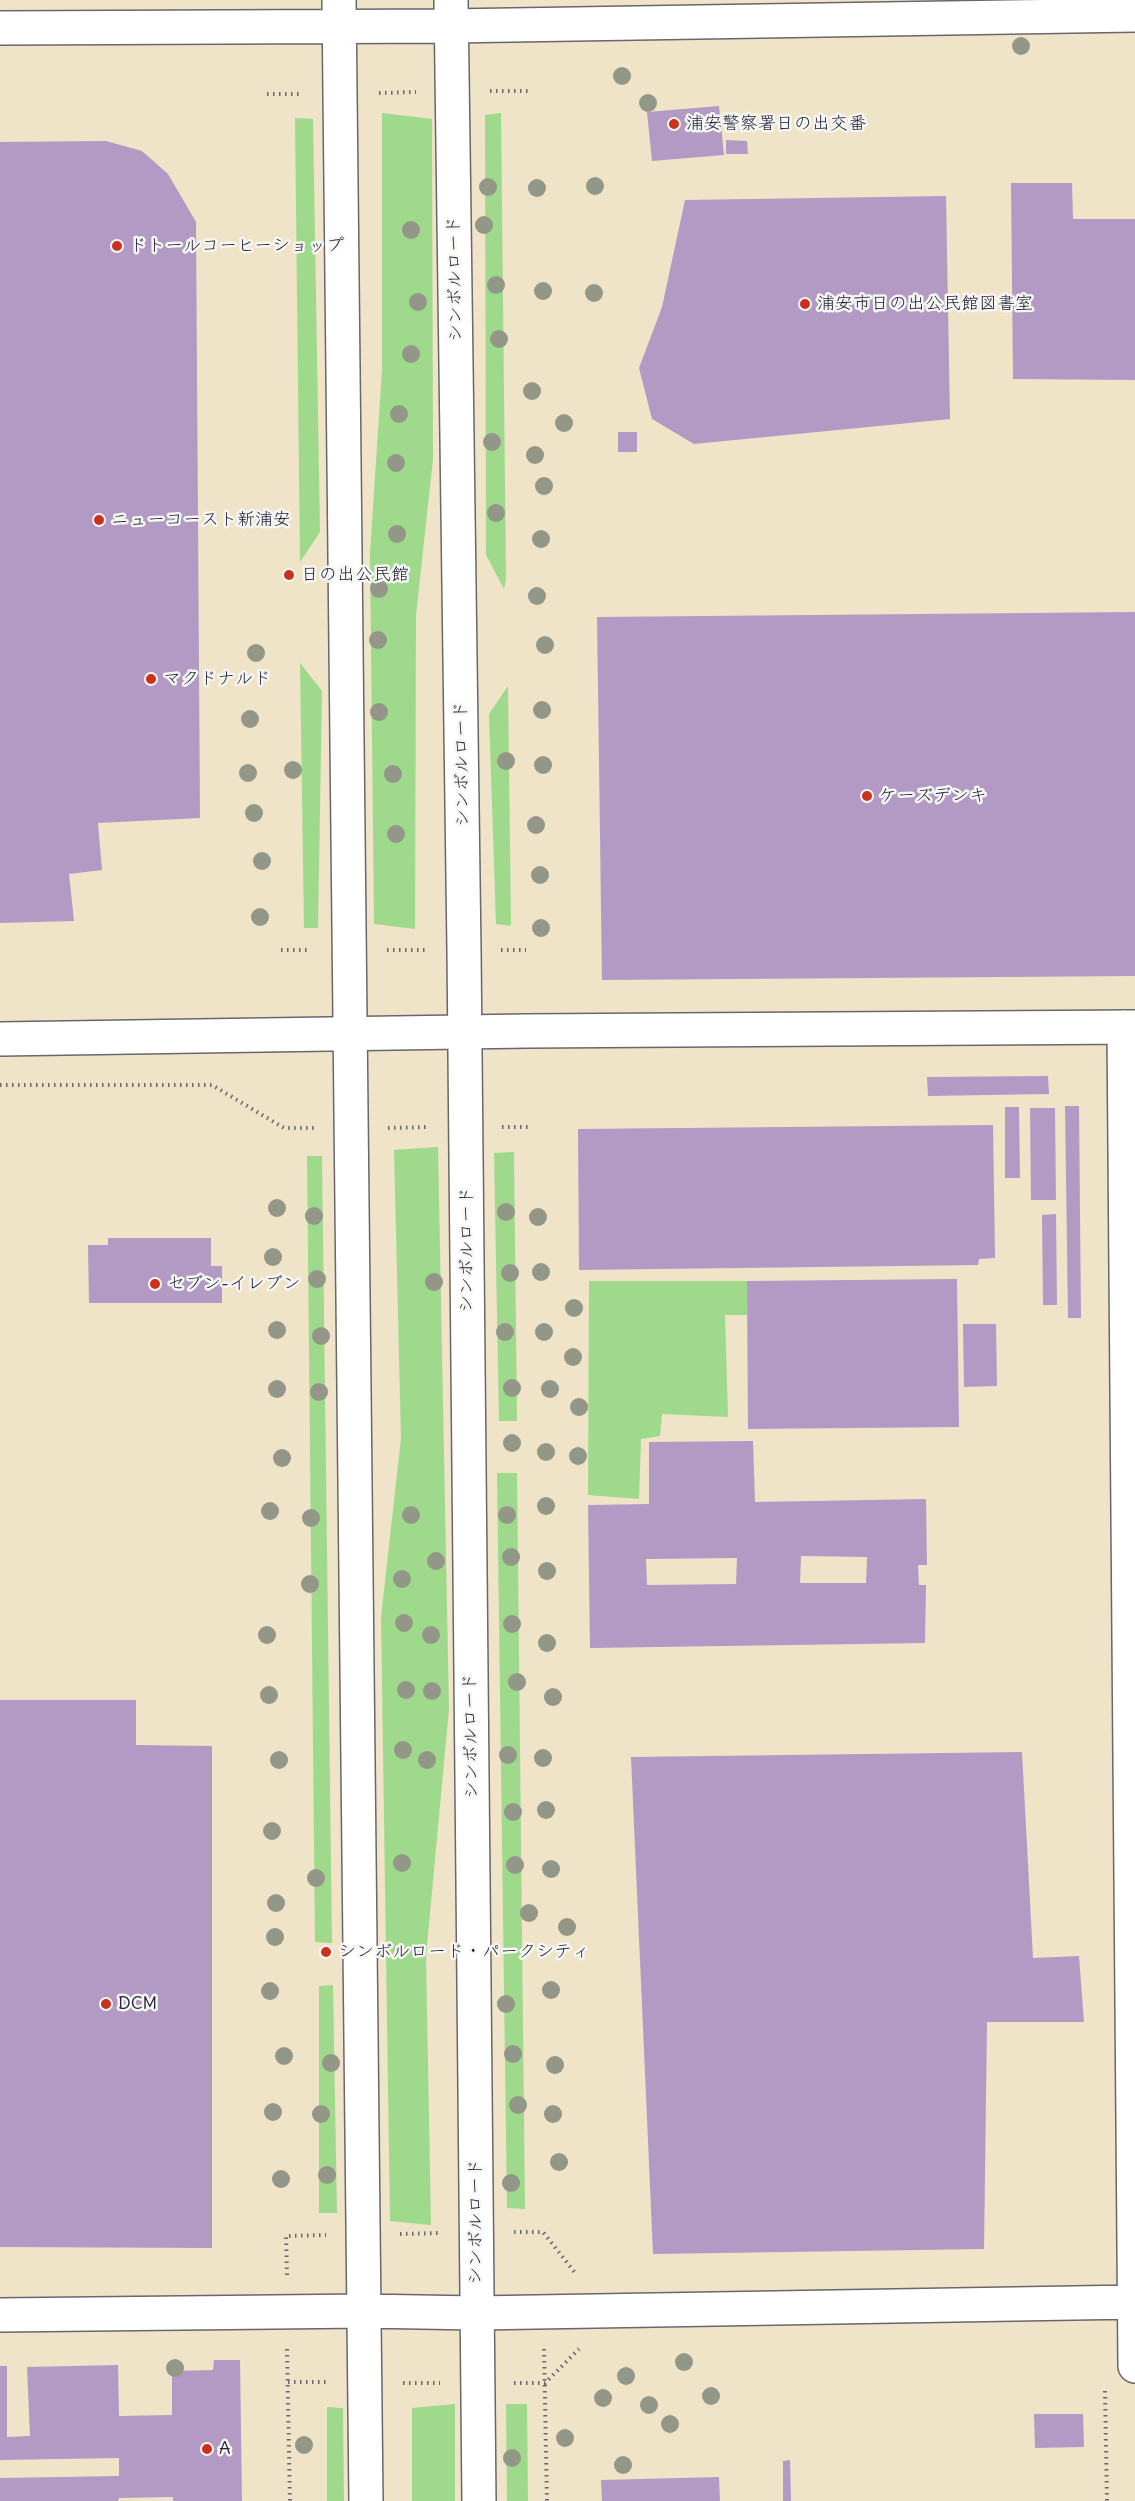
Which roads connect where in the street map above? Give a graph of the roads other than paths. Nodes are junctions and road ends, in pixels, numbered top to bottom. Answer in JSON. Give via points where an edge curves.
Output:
{"nodes":[{"id":1,"x":339,"y":13,"type":"edge"},
{"id":2,"x":451,"y":13,"type":"edge"},
{"id":3,"x":1135,"y":15,"type":"edge"},
{"id":4,"x":0,"y":28,"type":"edge"},
{"id":5,"x":1130,"y":1027,"type":"edge"},
{"id":6,"x":465,"y":1032,"type":"junction"},
{"id":7,"x":351,"y":1034,"type":"junction"},
{"id":8,"x":0,"y":1039,"type":"edge"},
{"id":9,"x":1134,"y":2302,"type":"edge"},
{"id":10,"x":364,"y":2311,"type":"junction"},
{"id":11,"x":476,"y":2313,"type":"junction"},
{"id":12,"x":0,"y":2315,"type":"edge"},
{"id":13,"x":1135,"y":2366,"type":"edge"},
{"id":14,"x":366,"y":2501,"type":"edge"},
{"id":15,"x":479,"y":2501,"type":"edge"}],
"edges":[{"from":1,"to":2,"type":"street"},
{"from":1,"to":4,"type":"street"},
{"from":1,"to":7,"type":"street"},
{"from":2,"to":3,"type":"street"},
{"from":2,"to":6,"type":"street","name":"シンボルロード"},
{"from":5,"to":6,"type":"street"},
{"from":5,"to":9,"type":"street"},
{"from":6,"to":7,"type":"street"},
{"from":6,"to":11,"type":"street","name":"シンボルロード"},
{"from":7,"to":8,"type":"street"},
{"from":7,"to":10,"type":"street"},
{"from":9,"to":11,"type":"street"},
{"from":9,"to":13,"type":"street"},
{"from":10,"to":11,"type":"street"},
{"from":10,"to":12,"type":"street"},
{"from":10,"to":14,"type":"street"},
{"from":11,"to":15,"type":"street","name":"シンボルロード"}]}
